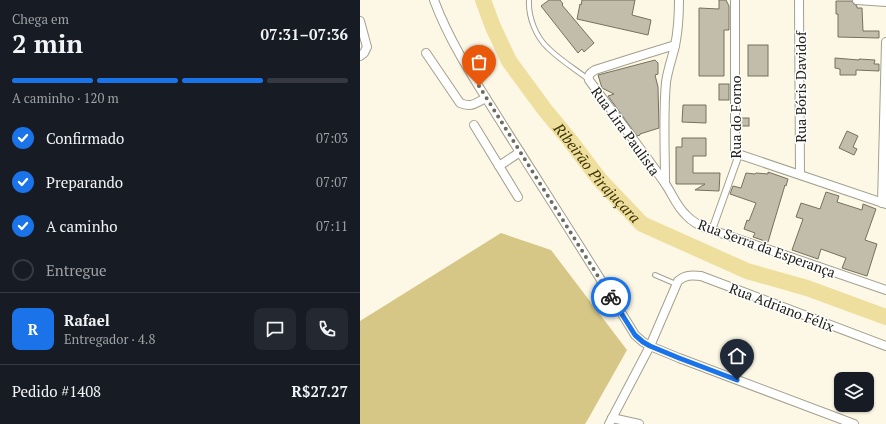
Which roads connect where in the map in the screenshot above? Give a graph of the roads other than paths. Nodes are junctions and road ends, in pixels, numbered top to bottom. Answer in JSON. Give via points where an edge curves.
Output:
{"nodes":[{"id":1,"x":434,"y":0,"type":"edge"},
{"id":2,"x":529,"y":0,"type":"edge"},
{"id":3,"x":679,"y":0,"type":"edge"},
{"id":4,"x":735,"y":0,"type":"edge"},
{"id":5,"x":799,"y":0,"type":"edge"},
{"id":6,"x":857,"y":0,"type":"edge"},
{"id":7,"x":886,"y":2,"type":"edge"},
{"id":8,"x":360,"y":21,"type":"edge"},
{"id":9,"x":886,"y":42,"type":"edge"},
{"id":10,"x":675,"y":45,"type":"junction"},
{"id":11,"x":426,"y":53,"type":"dead end"},
{"id":12,"x":360,"y":56,"type":"edge"},
{"id":13,"x":589,"y":80,"type":"junction"},
{"id":14,"x":486,"y":98,"type":"junction"},
{"id":15,"x":474,"y":125,"type":"dead end"},
{"id":16,"x":520,"y":152,"type":"junction"},
{"id":17,"x":735,"y":153,"type":"junction"},
{"id":18,"x":499,"y":166,"type":"junction"},
{"id":19,"x":800,"y":174,"type":"junction"},
{"id":20,"x":665,"y":183,"type":"junction"},
{"id":21,"x":518,"y":197,"type":"dead end"},
{"id":22,"x":884,"y":203,"type":"edge"},
{"id":23,"x":712,"y":230,"type":"junction"},
{"id":24,"x":655,"y":275,"type":"dead end"},
{"id":25,"x":677,"y":283,"type":"junction"},
{"id":26,"x":886,"y":290,"type":"edge"},
{"id":27,"x":650,"y":346,"type":"junction"},
{"id":28,"x":886,"y":346,"type":"edge"},
{"id":29,"x":611,"y":421,"type":"edge"},
{"id":30,"x":639,"y":424,"type":"edge"},
{"id":31,"x":854,"y":424,"type":"edge"}],
"edges":[{"from":1,"to":14,"type":"street","via":[[457,51]]},
{"from":2,"to":13,"type":"lane","via":[[531,19],[539,36],[548,48]]},
{"from":3,"to":10,"type":"street"},
{"from":4,"to":17,"type":"street","name":"Rua do Forno"},
{"from":5,"to":19,"type":"street","name":"Rua Bóris Davidof"},
{"from":6,"to":7,"type":"street"},
{"from":8,"to":12,"type":"street","via":[[367,47]]},
{"from":9,"to":22,"type":"street"},
{"from":10,"to":13,"type":"street","name":"Rua Lira Paulista","via":[[595,70],[589,75]]},
{"from":10,"to":20,"type":"street","via":[[666,79]]},
{"from":11,"to":14,"type":"street","via":[[460,103],[470,106]]},
{"from":13,"to":20,"type":"street","name":"Rua Lira Paulista"},
{"from":14,"to":16,"type":"street"},
{"from":15,"to":18,"type":"street"},
{"from":16,"to":18,"type":"street"},
{"from":16,"to":27,"type":"street","via":[[635,335]]},
{"from":17,"to":19,"type":"street"},
{"from":17,"to":23,"type":"street","name":"Rua do Forno","via":[[737,160]]},
{"from":18,"to":21,"type":"street"},
{"from":19,"to":22,"type":"street"},
{"from":20,"to":23,"type":"street","name":"Rua Serra da Esperança","via":[[685,214],[692,221]]},
{"from":23,"to":26,"type":"street","name":"Rua Serra da Esperança"},
{"from":24,"to":25,"type":"lane"},
{"from":25,"to":27,"type":"street"},
{"from":25,"to":28,"type":"street","name":"Rua Adriano Félix","via":[[687,275],[701,276]]},
{"from":27,"to":29,"type":"street"},
{"from":27,"to":31,"type":"street"},
{"from":29,"to":30,"type":"street"}]}
